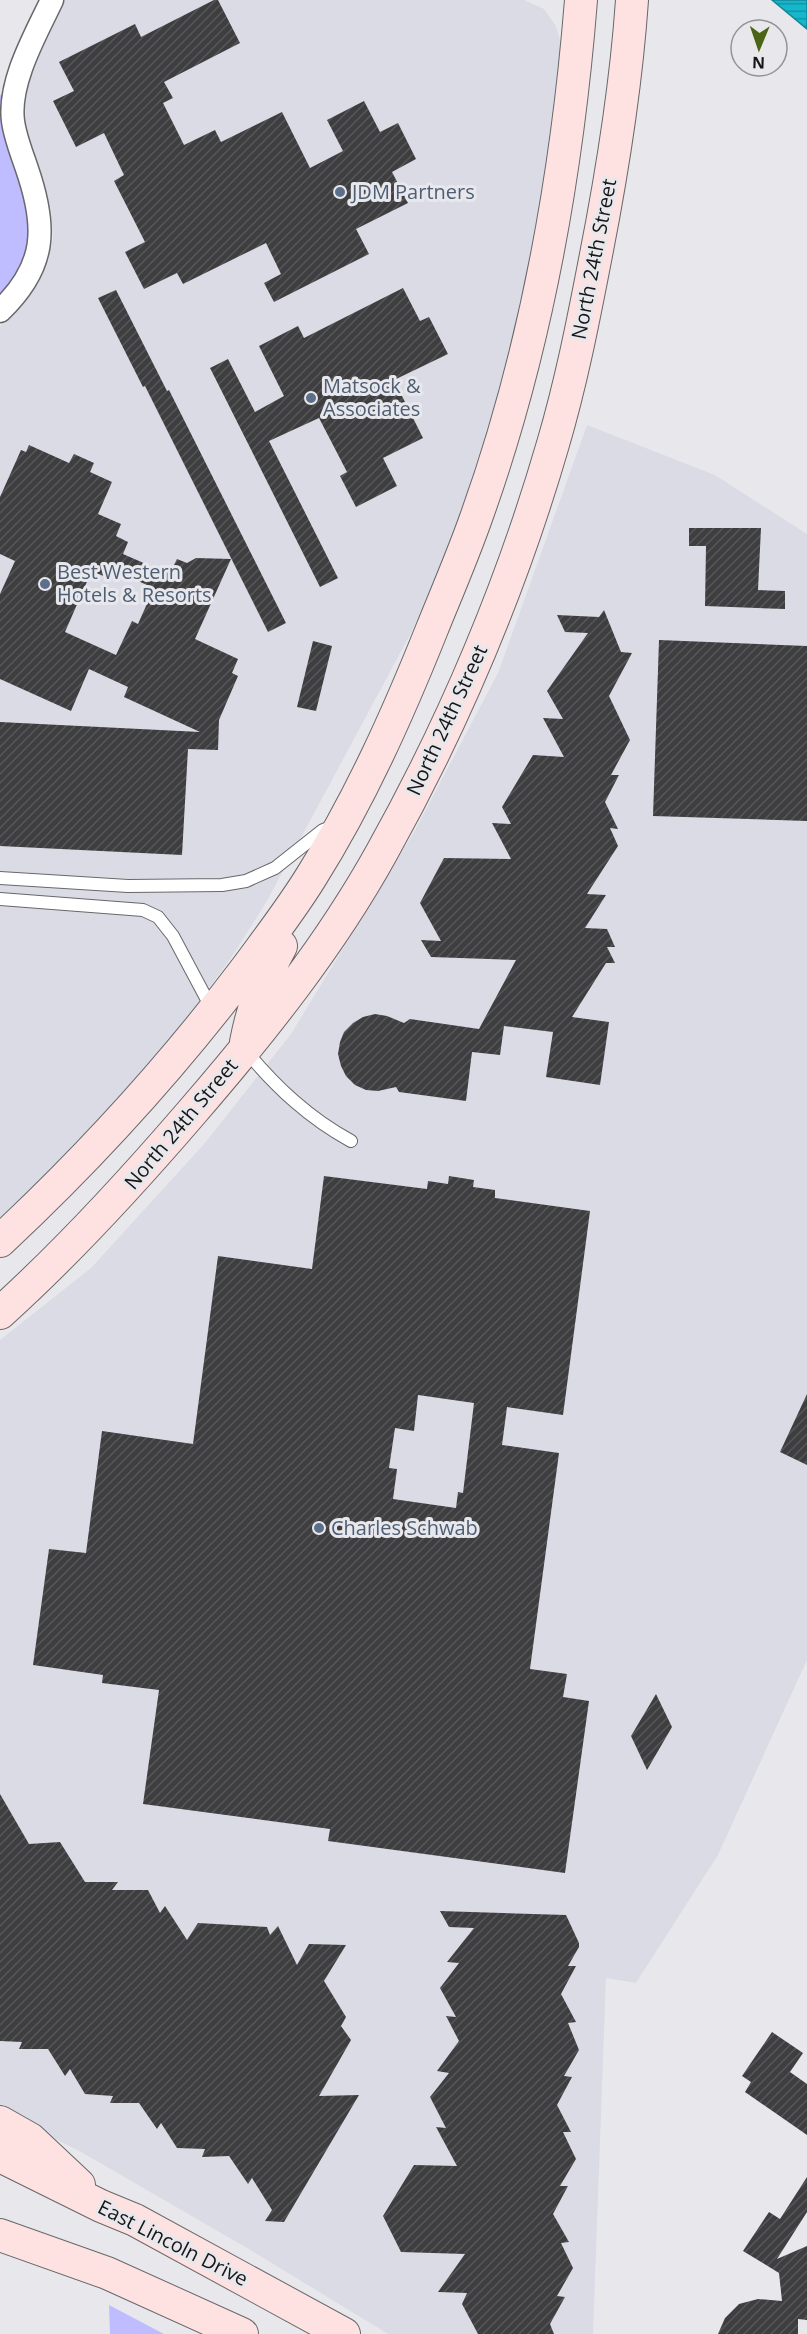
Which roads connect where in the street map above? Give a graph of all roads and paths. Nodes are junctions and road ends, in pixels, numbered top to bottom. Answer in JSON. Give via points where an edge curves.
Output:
{"nodes":[{"id":1,"x":52,"y":0,"type":"edge"},
{"id":2,"x":581,"y":0,"type":"edge"},
{"id":3,"x":632,"y":0,"type":"edge"},
{"id":4,"x":0,"y":311,"type":"edge"},
{"id":5,"x":343,"y":823,"type":"junction"},
{"id":6,"x":325,"y":854,"type":"junction"},
{"id":7,"x":0,"y":878,"type":"edge"},
{"id":8,"x":0,"y":899,"type":"edge"},
{"id":9,"x":213,"y":1012,"type":"junction"},
{"id":10,"x":245,"y":1049,"type":"junction"},
{"id":11,"x":169,"y":1065,"type":"junction"},
{"id":12,"x":351,"y":1141,"type":"dead end"},
{"id":13,"x":0,"y":1241,"type":"edge"},
{"id":14,"x":0,"y":1313,"type":"edge"},
{"id":15,"x":0,"y":2122,"type":"edge"},
{"id":16,"x":0,"y":2156,"type":"edge"},
{"id":17,"x":101,"y":2206,"type":"junction"},
{"id":18,"x":0,"y":2235,"type":"edge"},
{"id":19,"x":242,"y":2334,"type":"edge"},
{"id":20,"x":344,"y":2334,"type":"edge"}],
"edges":[{"from":1,"to":4,"type":"street","via":[[23,63],[13,120],[39,211],[41,229],[36,261],[25,282]]},
{"from":2,"to":5,"type":"main road","via":[[569,124],[550,240],[502,439],[476,519],[413,675]]},
{"from":3,"to":10,"type":"main road","name":"North 24th Street","via":[[624,89],[582,328],[554,442],[493,619],[438,744],[382,854],[318,954]]},
{"from":5,"to":6,"type":"main road"},
{"from":5,"to":7,"type":"lane","via":[[323,830],[275,868],[246,881],[128,886]]},
{"from":6,"to":9,"type":"main road"},
{"from":6,"to":10,"type":"main road","via":[[315,886],[263,979]]},
{"from":8,"to":9,"type":"lane","via":[[143,910],[158,917],[173,936]]},
{"from":9,"to":11,"type":"main road"},
{"from":10,"to":11,"type":"main road","via":[[207,1051]]},
{"from":10,"to":12,"type":"lane","via":[[293,1101]]},
{"from":10,"to":14,"type":"main road","name":"North 24th Street","via":[[121,1195]]},
{"from":11,"to":13,"type":"main road","via":[[68,1176]]},
{"from":15,"to":17,"type":"main road","via":[[30,2139]]},
{"from":16,"to":17,"type":"main road","name":"East Lincoln Drive"},
{"from":17,"to":20,"type":"main road","name":"East Lincoln Drive","via":[[135,2220]]},
{"from":18,"to":19,"type":"main road","via":[[106,2273]]}]}
